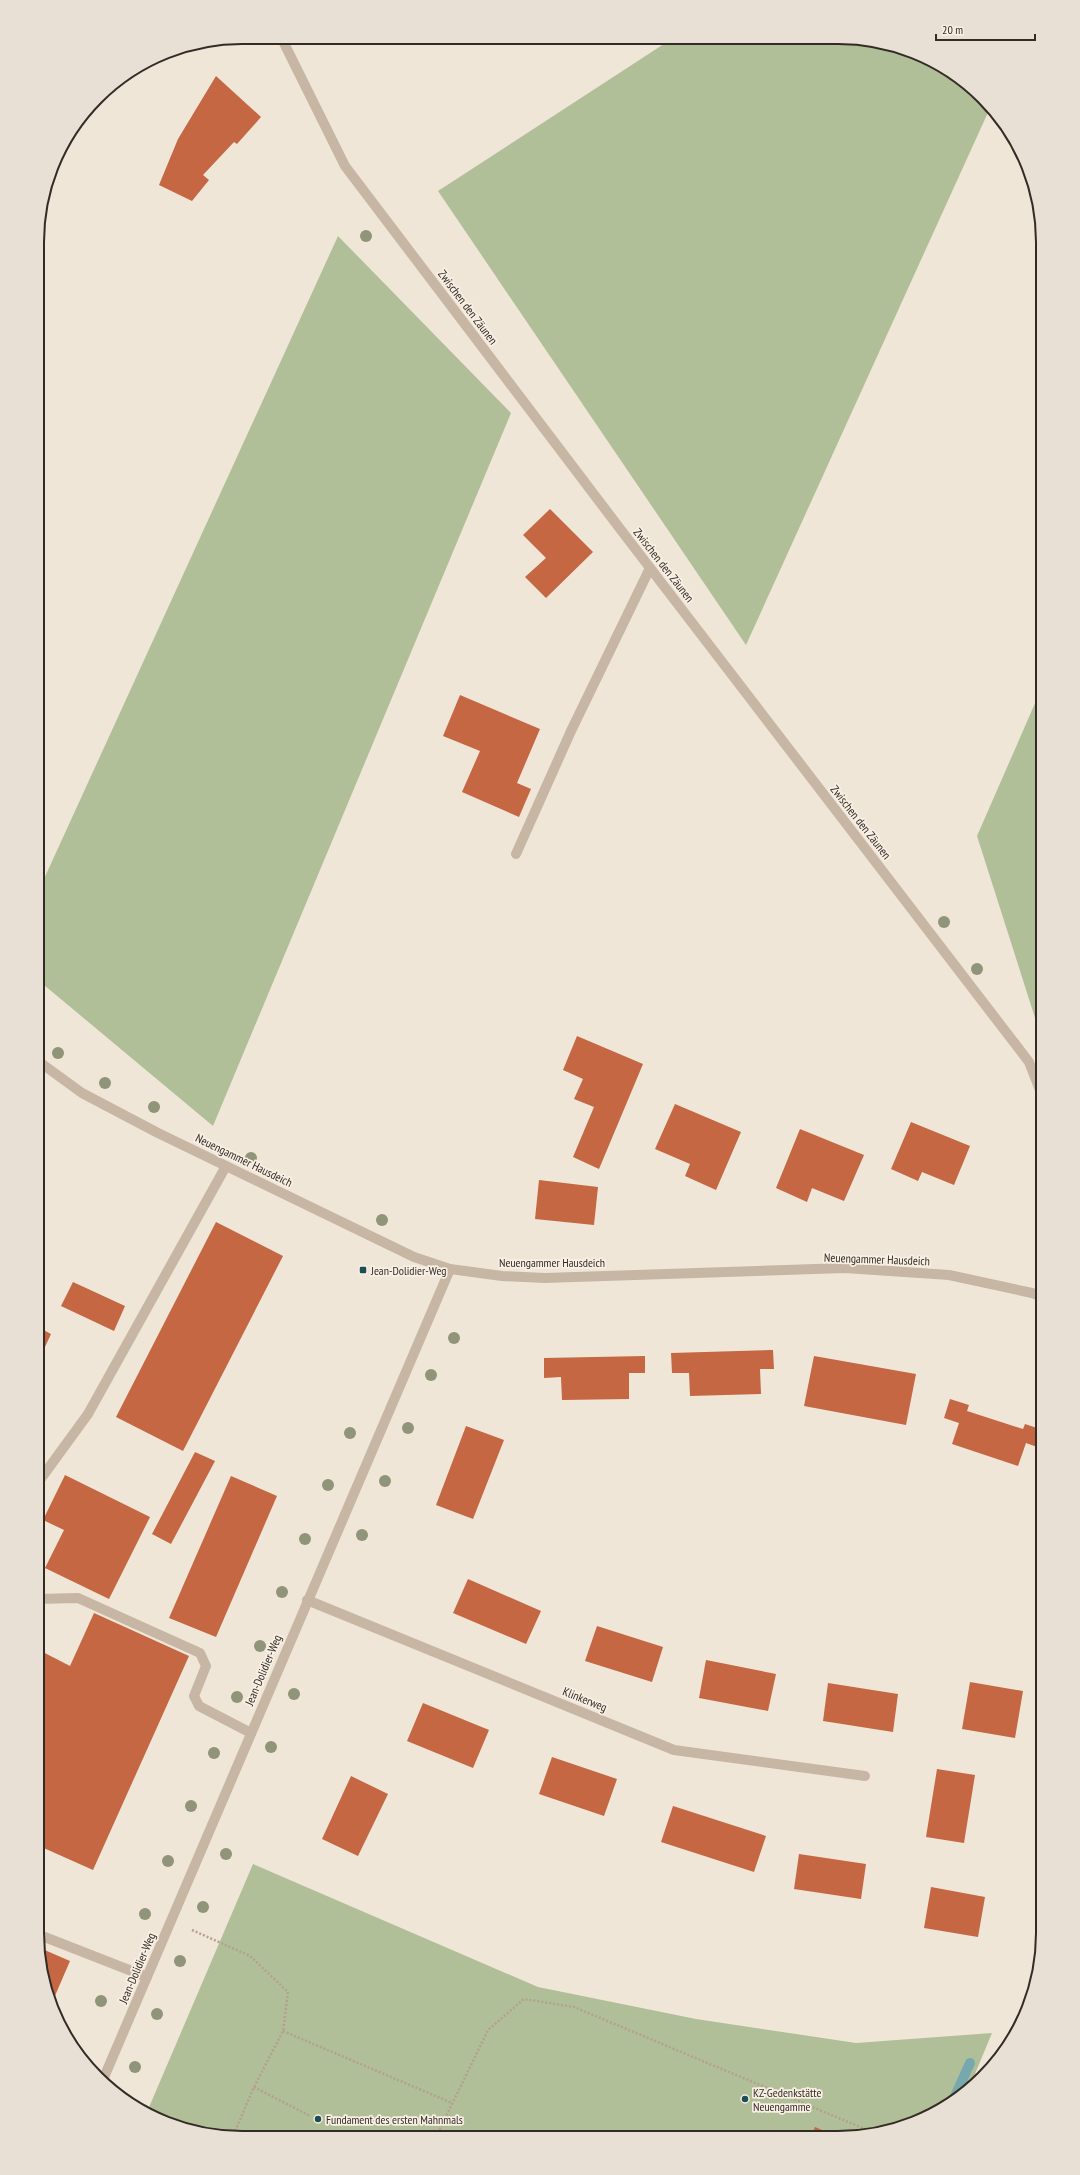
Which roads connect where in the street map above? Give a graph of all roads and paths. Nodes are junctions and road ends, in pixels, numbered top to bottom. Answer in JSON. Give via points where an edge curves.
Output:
{"nodes":[{"id":1,"x":284,"y":44,"type":"edge"},
{"id":2,"x":650,"y":568,"type":"junction"},
{"id":3,"x":516,"y":854,"type":"dead end"},
{"id":4,"x":44,"y":1065,"type":"edge"},
{"id":5,"x":1036,"y":1080,"type":"edge"},
{"id":6,"x":226,"y":1166,"type":"junction"},
{"id":7,"x":450,"y":1269,"type":"junction"},
{"id":8,"x":1036,"y":1294,"type":"edge"},
{"id":9,"x":44,"y":1476,"type":"edge"},
{"id":10,"x":44,"y":1599,"type":"edge"},
{"id":11,"x":307,"y":1600,"type":"junction"},
{"id":12,"x":251,"y":1733,"type":"junction"},
{"id":13,"x":865,"y":1776,"type":"dead end"},
{"id":14,"x":171,"y":1921,"type":"junction"},
{"id":15,"x":44,"y":1937,"type":"edge"},
{"id":16,"x":147,"y":1977,"type":"junction"},
{"id":17,"x":283,"y":2031,"type":"junction"},
{"id":18,"x":105,"y":2076,"type":"edge"},
{"id":19,"x":254,"y":2088,"type":"junction"},
{"id":20,"x":452,"y":2103,"type":"junction"},
{"id":21,"x":310,"y":2116,"type":"dead end"},
{"id":22,"x":864,"y":2129,"type":"edge"},
{"id":23,"x":235,"y":2131,"type":"edge"},
{"id":24,"x":439,"y":2131,"type":"edge"}],
"edges":[{"from":1,"to":2,"type":"street","name":"Zwischen den Zäunen","via":[[345,166]]},
{"from":2,"to":3,"type":"street","via":[[574,724]]},
{"from":2,"to":5,"type":"street","name":"Zwischen den Zäunen","via":[[1029,1062]]},
{"from":4,"to":6,"type":"street","name":"Neuengammer Hausdeich","via":[[82,1093]]},
{"from":6,"to":7,"type":"street","name":"Neuengammer Hausdeich","via":[[377,1240],[414,1257]]},
{"from":6,"to":9,"type":"street","via":[[88,1414]]},
{"from":7,"to":8,"type":"street","name":"Neuengammer Hausdeich","via":[[502,1276],[545,1278],[845,1268],[949,1275]]},
{"from":7,"to":11,"type":"street","name":"Jean-Dolidier-Weg"},
{"from":10,"to":12,"type":"street","via":[[78,1598],[200,1653],[206,1666],[194,1696],[199,1706]]},
{"from":11,"to":12,"type":"street","name":"Jean-Dolidier-Weg"},
{"from":11,"to":13,"type":"street","name":"Klinkerweg","via":[[674,1750]]},
{"from":12,"to":14,"type":"street","name":"Jean-Dolidier-Weg"},
{"from":14,"to":16,"type":"street","name":"Jean-Dolidier-Weg"},
{"from":14,"to":17,"type":"path","via":[[250,1956],[288,1992]]},
{"from":15,"to":16,"type":"street"},
{"from":16,"to":18,"type":"street","name":"Jean-Dolidier-Weg"},
{"from":17,"to":19,"type":"path"},
{"from":17,"to":20,"type":"path"},
{"from":19,"to":21,"type":"path"},
{"from":19,"to":23,"type":"path"},
{"from":20,"to":22,"type":"path","via":[[488,2030],[524,1999],[574,2007]]},
{"from":20,"to":24,"type":"path"}]}
